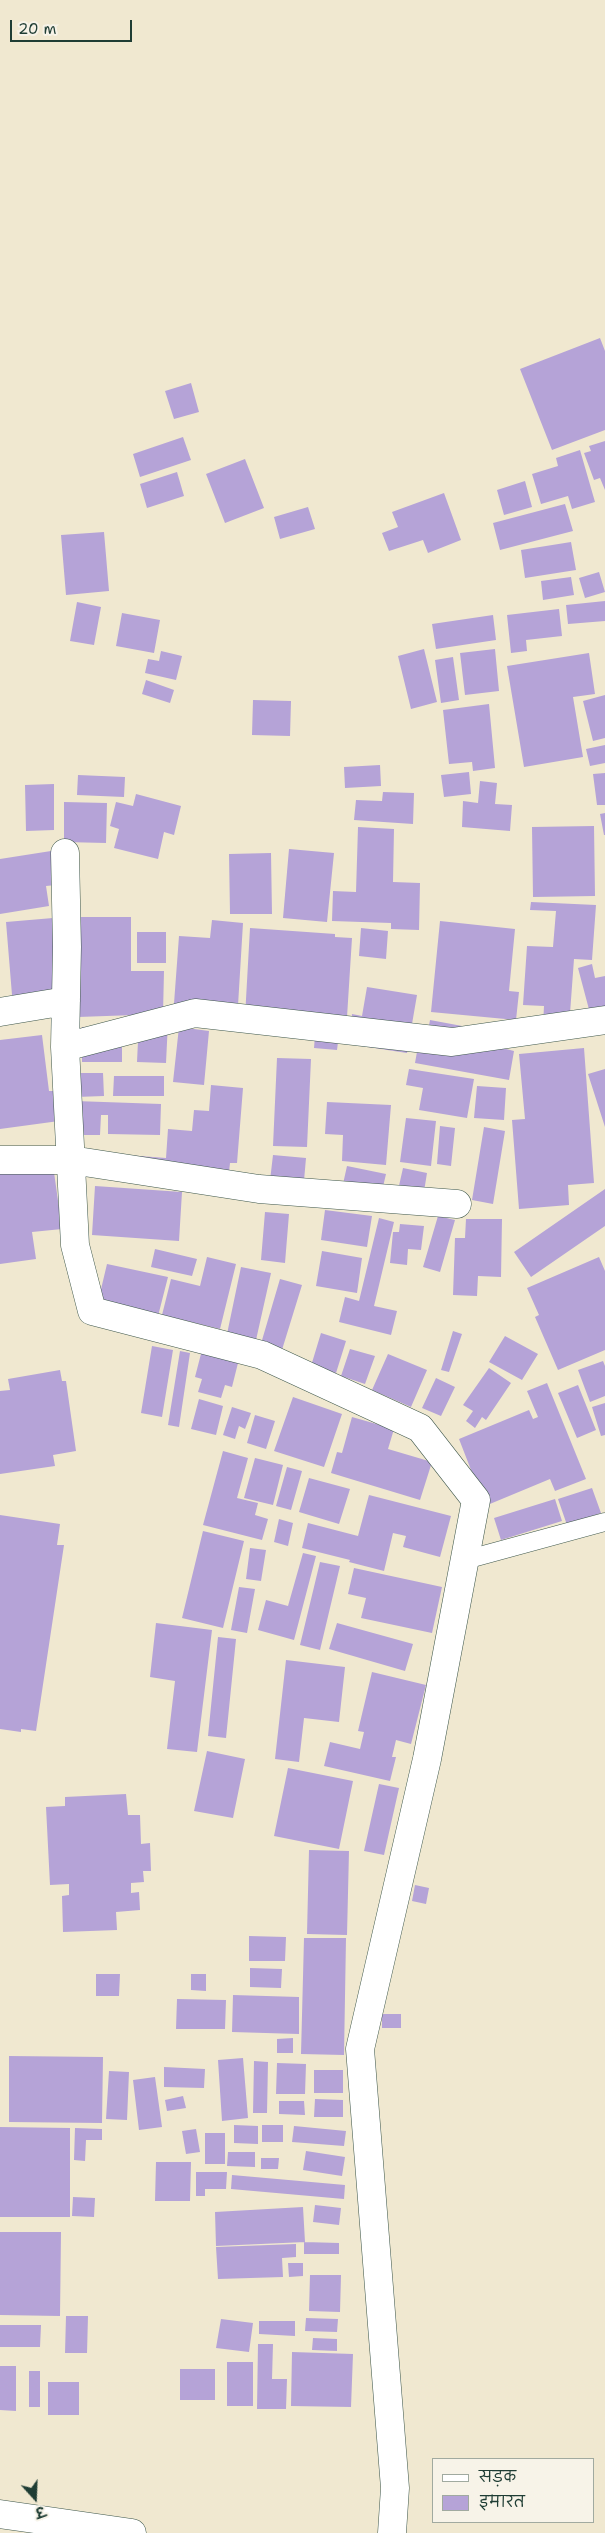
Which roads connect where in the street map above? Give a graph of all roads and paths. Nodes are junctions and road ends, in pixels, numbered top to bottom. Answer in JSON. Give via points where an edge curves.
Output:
{"nodes":[{"id":1,"x":65,"y":852,"type":"dead end"},
{"id":2,"x":66,"y":1001,"type":"junction"},
{"id":3,"x":0,"y":1012,"type":"edge"},
{"id":4,"x":605,"y":1020,"type":"edge"},
{"id":5,"x":65,"y":1047,"type":"junction"},
{"id":6,"x":0,"y":1160,"type":"edge"},
{"id":7,"x":71,"y":1160,"type":"junction"},
{"id":8,"x":457,"y":1204,"type":"dead end"},
{"id":9,"x":605,"y":1522,"type":"edge"},
{"id":10,"x":465,"y":1560,"type":"junction"},
{"id":11,"x":0,"y":2514,"type":"edge"},
{"id":12,"x":132,"y":2533,"type":"edge"},
{"id":13,"x":392,"y":2533,"type":"edge"}],
"edges":[{"from":1,"to":2,"type":"street"},
{"from":2,"to":3,"type":"street"},
{"from":2,"to":5,"type":"street"},
{"from":4,"to":5,"type":"street","via":[[452,1042],[195,1013]]},
{"from":5,"to":7,"type":"street"},
{"from":6,"to":7,"type":"street"},
{"from":7,"to":8,"type":"street","via":[[259,1189]]},
{"from":7,"to":10,"type":"street","via":[[75,1245],[92,1311],[262,1355],[420,1428],[476,1500]]},
{"from":9,"to":10,"type":"lane"},
{"from":10,"to":13,"type":"street","via":[[426,1759],[360,2049],[395,2488]]},
{"from":11,"to":12,"type":"street"}]}
